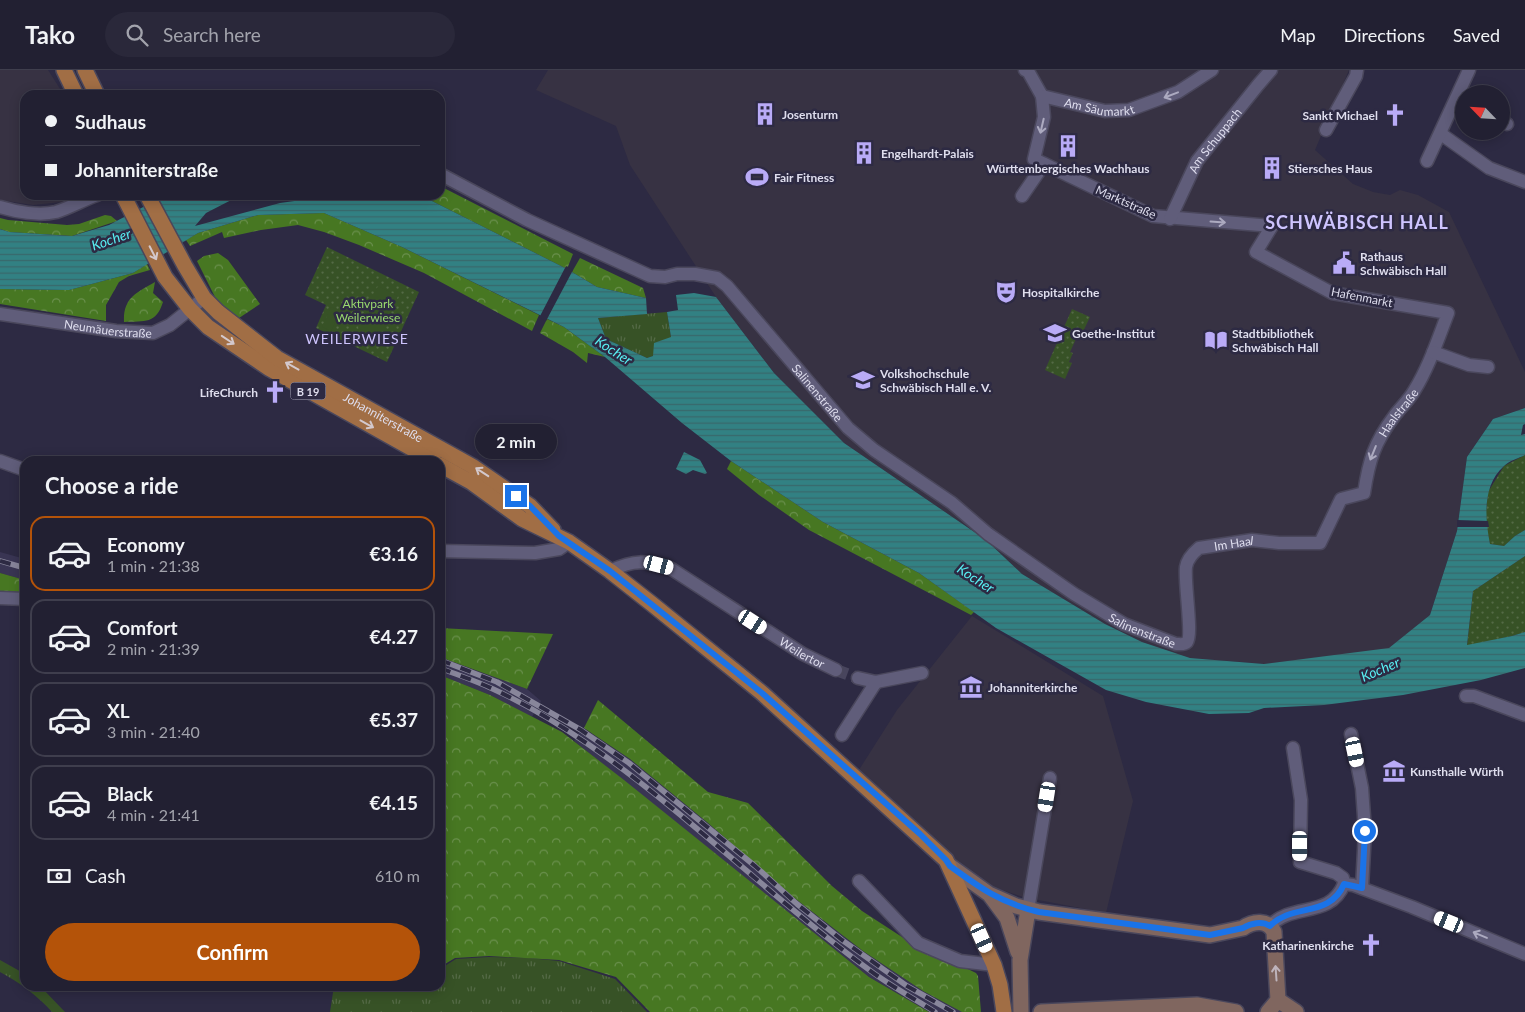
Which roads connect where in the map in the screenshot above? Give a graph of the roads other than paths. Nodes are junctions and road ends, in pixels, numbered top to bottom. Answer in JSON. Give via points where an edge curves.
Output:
{"nodes":[{"id":1,"x":64,"y":70,"type":"edge"},
{"id":2,"x":85,"y":70,"type":"edge"},
{"id":3,"x":1025,"y":70,"type":"edge"},
{"id":4,"x":1212,"y":70,"type":"edge"},
{"id":5,"x":1271,"y":70,"type":"edge"},
{"id":6,"x":1357,"y":70,"type":"edge"},
{"id":7,"x":1469,"y":70,"type":"edge"},
{"id":8,"x":1465,"y":85,"type":"edge"},
{"id":9,"x":74,"y":90,"type":"edge"},
{"id":10,"x":95,"y":90,"type":"edge"},
{"id":11,"x":1042,"y":96,"type":"junction"},
{"id":12,"x":1455,"y":110,"type":"edge"},
{"id":13,"x":1326,"y":130,"type":"dead end"},
{"id":14,"x":1441,"y":134,"type":"junction"},
{"id":15,"x":1427,"y":161,"type":"dead end"},
{"id":16,"x":1039,"y":162,"type":"junction"},
{"id":17,"x":445,"y":177,"type":"edge"},
{"id":18,"x":1525,"y":182,"type":"edge"},
{"id":19,"x":1022,"y":196,"type":"dead end"},
{"id":20,"x":84,"y":200,"type":"edge"},
{"id":21,"x":126,"y":200,"type":"edge"},
{"id":22,"x":150,"y":200,"type":"edge"},
{"id":23,"x":0,"y":208,"type":"edge"},
{"id":24,"x":1170,"y":218,"type":"junction"},
{"id":25,"x":1256,"y":252,"type":"joint"},
{"id":26,"x":204,"y":298,"type":"junction"},
{"id":27,"x":190,"y":309,"type":"junction"},
{"id":28,"x":1448,"y":313,"type":"joint"},
{"id":29,"x":0,"y":314,"type":"edge"},
{"id":30,"x":1433,"y":352,"type":"junction"},
{"id":31,"x":1488,"y":367,"type":"dead end"},
{"id":32,"x":425,"y":456,"type":"edge"},
{"id":33,"x":0,"y":461,"type":"edge"},
{"id":34,"x":20,"y":468,"type":"edge"},
{"id":35,"x":445,"y":468,"type":"edge"},
{"id":36,"x":1341,"y":499,"type":"joint"},
{"id":37,"x":564,"y":539,"type":"junction"},
{"id":38,"x":445,"y":551,"type":"edge"},
{"id":39,"x":610,"y":571,"type":"junction"},
{"id":40,"x":0,"y":598,"type":"edge"},
{"id":41,"x":20,"y":599,"type":"edge"},
{"id":42,"x":1187,"y":642,"type":"joint"},
{"id":43,"x":836,"y":670,"type":"tunnel mouth"},
{"id":44,"x":922,"y":673,"type":"dead end"},
{"id":45,"x":858,"y":678,"type":"tunnel mouth"},
{"id":46,"x":876,"y":682,"type":"junction"},
{"id":47,"x":1466,"y":696,"type":"dead end"},
{"id":48,"x":1525,"y":716,"type":"edge"},
{"id":49,"x":842,"y":734,"type":"dead end"},
{"id":50,"x":1351,"y":734,"type":"dead end"},
{"id":51,"x":1293,"y":748,"type":"dead end"},
{"id":52,"x":1050,"y":778,"type":"dead end"},
{"id":53,"x":950,"y":866,"type":"junction"},
{"id":54,"x":859,"y":881,"type":"dead end"},
{"id":55,"x":1344,"y":884,"type":"junction"},
{"id":56,"x":1362,"y":888,"type":"junction"},
{"id":57,"x":989,"y":894,"type":"junction"},
{"id":58,"x":1028,"y":910,"type":"junction"},
{"id":59,"x":1270,"y":926,"type":"junction"},
{"id":60,"x":1525,"y":954,"type":"edge"},
{"id":61,"x":1020,"y":960,"type":"junction"},
{"id":62,"x":994,"y":965,"type":"junction"},
{"id":63,"x":1002,"y":992,"type":"junction"},
{"id":64,"x":1278,"y":1000,"type":"junction"},
{"id":65,"x":1071,"y":1011,"type":"edge"},
{"id":66,"x":1004,"y":1012,"type":"edge"},
{"id":67,"x":1021,"y":1012,"type":"edge"},
{"id":68,"x":1041,"y":1012,"type":"edge"},
{"id":69,"x":1236,"y":1012,"type":"edge"},
{"id":70,"x":1268,"y":1012,"type":"edge"},
{"id":71,"x":1296,"y":1012,"type":"edge"}],
"edges":[{"from":1,"to":9,"type":"main road"},
{"from":2,"to":10,"type":"main road"},
{"from":3,"to":11,"type":"street"},
{"from":4,"to":11,"type":"street","name":"Am Säumarkt","one_way":true,"via":[[1178,92],[1129,110],[1105,111]]},
{"from":5,"to":24,"type":"street","name":"Am Schuppach","via":[[1197,161]]},
{"from":6,"to":13,"type":"street"},
{"from":7,"to":8,"type":"street"},
{"from":11,"to":16,"type":"street","one_way":true,"via":[[1044,117]]},
{"from":12,"to":14,"type":"street"},
{"from":14,"to":15,"type":"street"},
{"from":14,"to":18,"type":"street","via":[[1489,168]]},
{"from":16,"to":19,"type":"street"},
{"from":16,"to":24,"type":"street","name":"Marktstraße","via":[[1153,216]]},
{"from":17,"to":42,"type":"street","name":"Salinenstraße","via":[[527,220],[650,276],[695,274],[717,278],[848,428],[874,450],[952,503],[988,534],[1074,594],[1124,624],[1176,644]]},
{"from":20,"to":23,"type":"street","via":[[55,212]]},
{"from":21,"to":27,"type":"main road","name":"Johanniterstraße","number":"B 19","one_way":true,"via":[[165,276]]},
{"from":22,"to":26,"type":"main road","name":"Johanniterstraße","number":"B 19"},
{"from":24,"to":25,"type":"street","name":"Marktstraße","one_way":true,"via":[[1272,226]]},
{"from":25,"to":28,"type":"street","name":"Hafenmarkt","via":[[1332,293]]},
{"from":26,"to":27,"type":"street","name":"Neumäuerstraße"},
{"from":37,"to":26,"type":"main road","name":"Johanniterstraße","number":"B 19","one_way":true,"via":[[530,506],[503,486],[277,358]]},
{"from":27,"to":29,"type":"street","name":"Neumäuerstraße","via":[[170,325],[153,333],[116,331]]},
{"from":27,"to":32,"type":"main road","name":"Johanniterstraße","number":"B 19","one_way":true,"via":[[208,327],[270,369]]},
{"from":28,"to":30,"type":"street","name":"Haalstraße"},
{"from":30,"to":31,"type":"street","via":[[1469,365]]},
{"from":30,"to":36,"type":"street","name":"Haalstraße","one_way":true,"via":[[1414,392],[1377,442],[1368,465],[1364,493]]},
{"from":33,"to":34,"type":"street"},
{"from":35,"to":37,"type":"main road","name":"Johanniterstraße","number":"B 19","via":[[471,482],[522,519]]},
{"from":36,"to":42,"type":"street","name":"Im Haal","via":[[1320,542],[1252,540],[1198,548],[1186,566],[1190,634]]},
{"from":37,"to":38,"type":"street","via":[[559,549],[535,553]]},
{"from":37,"to":39,"type":"main road","name":"Johanniterstraße","number":"B 19"},
{"from":39,"to":43,"type":"street","name":"Weilertor","via":[[626,563],[648,562],[670,568],[802,654]]},
{"from":39,"to":53,"type":"main road","name":"Johanniterstraße","number":"B 19","via":[[762,693],[920,834]]},
{"from":40,"to":41,"type":"street"},
{"from":44,"to":46,"type":"street"},
{"from":45,"to":46,"type":"street"},
{"from":46,"to":49,"type":"street"},
{"from":47,"to":48,"type":"street","via":[[1492,702]]},
{"from":50,"to":56,"type":"street","via":[[1362,788],[1365,831]]},
{"from":51,"to":55,"type":"street","via":[[1301,800],[1300,862],[1336,873],[1343,878]]},
{"from":52,"to":58,"type":"street"},
{"from":53,"to":57,"type":"street"},
{"from":53,"to":62,"type":"main road","name":"Johanniterstraße","number":"B 19"},
{"from":54,"to":62,"type":"street","via":[[918,943],[960,961]]},
{"from":55,"to":56,"type":"street"},
{"from":55,"to":59,"type":"street","via":[[1336,898],[1318,907],[1294,912]]},
{"from":60,"to":56,"type":"street","one_way":true},
{"from":57,"to":58,"type":"street"},
{"from":57,"to":61,"type":"street","via":[[1007,918]]},
{"from":58,"to":59,"type":"street","via":[[1210,935],[1261,922]]},
{"from":58,"to":61,"type":"street"},
{"from":64,"to":59,"type":"street","one_way":true,"via":[[1274,932]]},
{"from":61,"to":63,"type":"street"},
{"from":61,"to":67,"type":"street"},
{"from":62,"to":63,"type":"main road","name":"Johanniterstraße","number":"B 19"},
{"from":63,"to":66,"type":"main road","name":"Johanniterstraße","number":"B 19"},
{"from":64,"to":70,"type":"street"},
{"from":64,"to":71,"type":"street"},
{"from":65,"to":68,"type":"street"},
{"from":65,"to":69,"type":"street","via":[[1196,1006]]}]}
